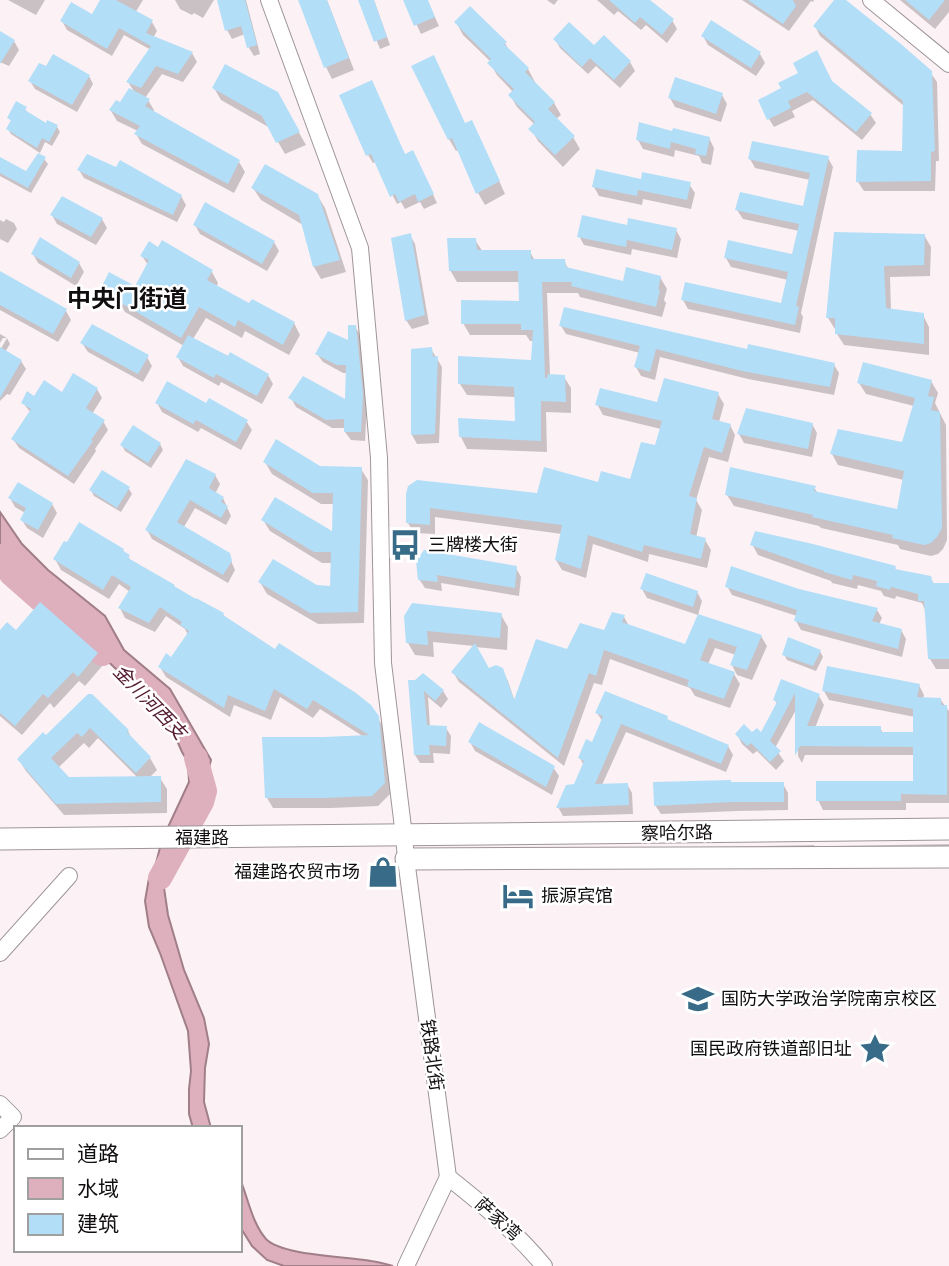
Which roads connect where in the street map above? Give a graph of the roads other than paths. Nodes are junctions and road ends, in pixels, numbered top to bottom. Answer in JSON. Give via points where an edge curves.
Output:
{"nodes":[{"id":1,"x":269,"y":0,"type":"edge"},
{"id":2,"x":872,"y":0,"type":"edge"},
{"id":3,"x":949,"y":64,"type":"edge"},
{"id":4,"x":949,"y":830,"type":"edge"},
{"id":5,"x":404,"y":836,"type":"junction"},
{"id":6,"x":0,"y":839,"type":"edge"},
{"id":7,"x":949,"y":857,"type":"edge"},
{"id":8,"x":406,"y":859,"type":"junction"},
{"id":9,"x":69,"y":876,"type":"dead end"},
{"id":10,"x":0,"y":953,"type":"edge"},
{"id":11,"x":0,"y":1104,"type":"edge"},
{"id":12,"x":0,"y":1130,"type":"edge"},
{"id":13,"x":448,"y":1177,"type":"junction"},
{"id":14,"x":406,"y":1266,"type":"edge"},
{"id":15,"x":544,"y":1266,"type":"edge"}],
"edges":[{"from":1,"to":5,"type":"street","via":[[360,248],[379,457],[383,663]]},
{"from":2,"to":3,"type":"street"},
{"from":4,"to":5,"type":"main road","name":"察哈尔路"},
{"from":5,"to":6,"type":"main road","name":"福建路"},
{"from":5,"to":8,"type":"street","name":"铁路北街"},
{"from":7,"to":8,"type":"main road","name":"察哈尔路"},
{"from":8,"to":13,"type":"street","name":"铁路北街"},
{"from":9,"to":10,"type":"street"},
{"from":11,"to":12,"type":"street","via":[[13,1117]]},
{"from":13,"to":14,"type":"street"},
{"from":13,"to":15,"type":"street","name":"萨家湾","via":[[492,1212]]}]}
